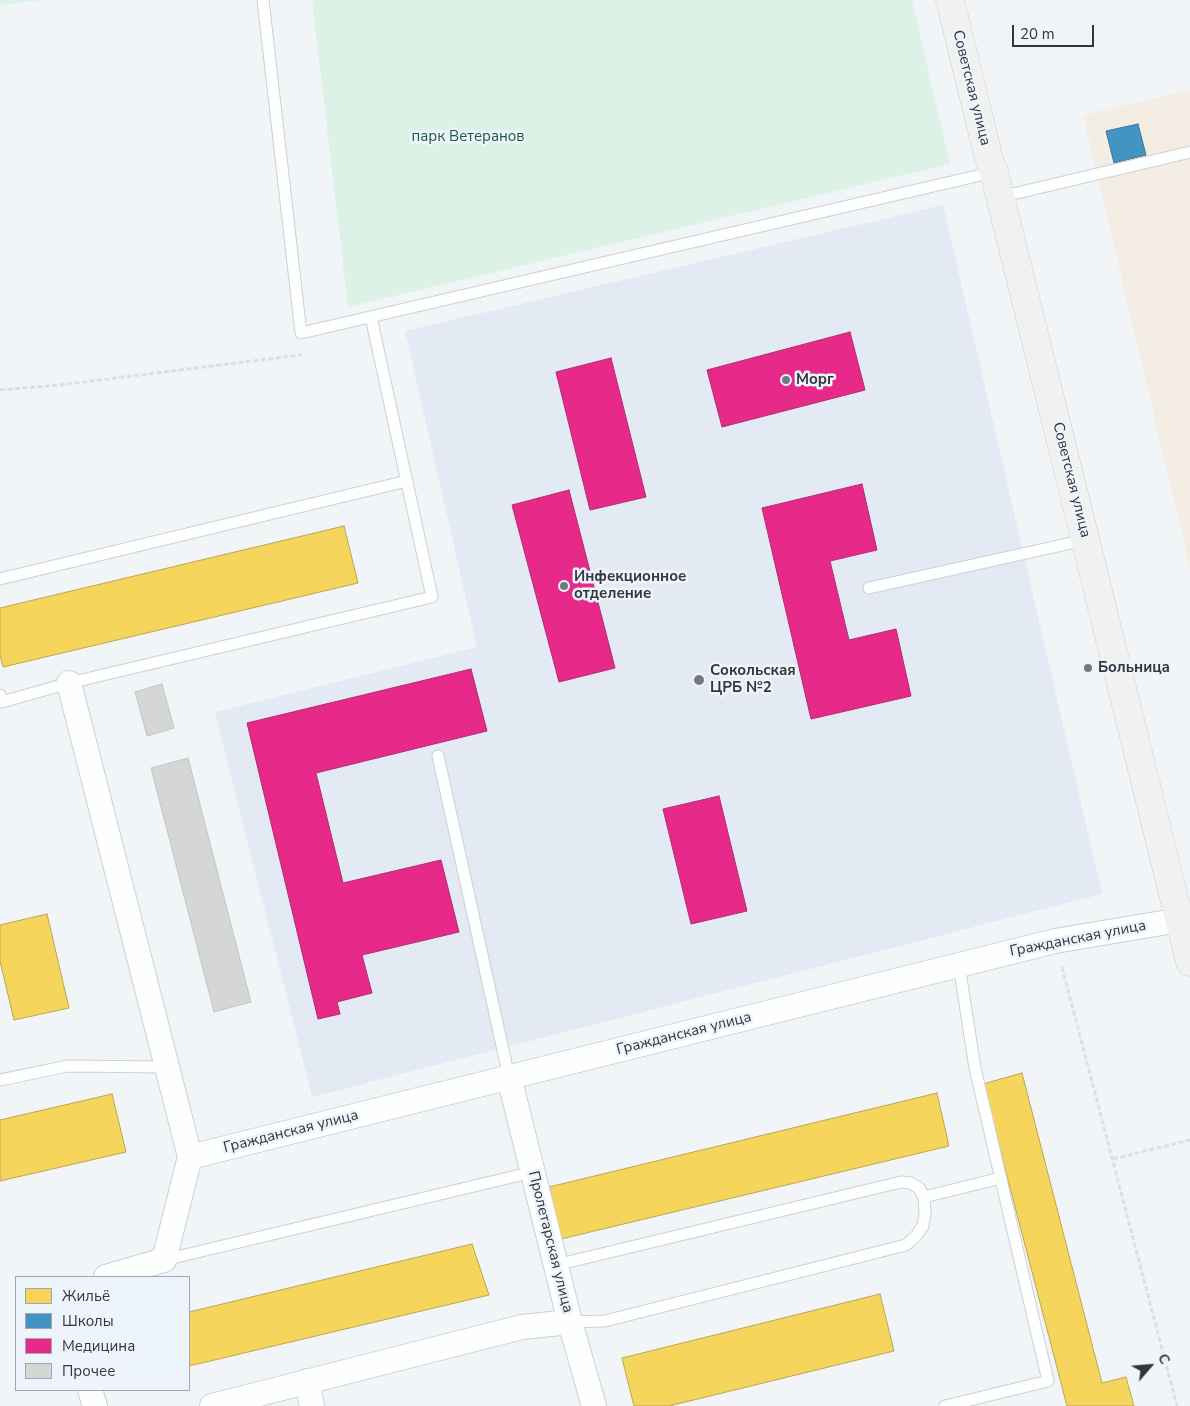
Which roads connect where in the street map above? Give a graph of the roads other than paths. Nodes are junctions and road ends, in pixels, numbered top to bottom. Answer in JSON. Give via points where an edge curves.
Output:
{"nodes":[{"id":1,"x":264,"y":0,"type":"edge"},
{"id":2,"x":950,"y":0,"type":"edge"},
{"id":3,"x":1190,"y":152,"type":"edge"},
{"id":4,"x":997,"y":184,"type":"junction"},
{"id":5,"x":371,"y":317,"type":"junction"},
{"id":6,"x":407,"y":481,"type":"junction"},
{"id":7,"x":1086,"y":540,"type":"junction"},
{"id":8,"x":0,"y":579,"type":"edge"},
{"id":9,"x":869,"y":588,"type":"dead end"},
{"id":10,"x":69,"y":683,"type":"junction"},
{"id":11,"x":0,"y":695,"type":"edge"},
{"id":12,"x":438,"y":756,"type":"dead end"},
{"id":13,"x":1180,"y":920,"type":"junction"},
{"id":14,"x":1190,"y":962,"type":"edge"},
{"id":15,"x":959,"y":965,"type":"junction"},
{"id":16,"x":167,"y":1067,"type":"junction"},
{"id":17,"x":509,"y":1077,"type":"junction"},
{"id":18,"x":0,"y":1080,"type":"edge"},
{"id":19,"x":190,"y":1157,"type":"junction"},
{"id":20,"x":533,"y":1172,"type":"junction"},
{"id":21,"x":1001,"y":1178,"type":"junction"},
{"id":22,"x":924,"y":1196,"type":"junction"},
{"id":23,"x":164,"y":1260,"type":"junction"},
{"id":24,"x":556,"y":1265,"type":"junction"},
{"id":25,"x":109,"y":1276,"type":"edge"},
{"id":26,"x":570,"y":1322,"type":"junction"},
{"id":27,"x":307,"y":1381,"type":"junction"},
{"id":28,"x":90,"y":1391,"type":"edge"},
{"id":29,"x":961,"y":1404,"type":"edge"},
{"id":30,"x":95,"y":1406,"type":"edge"},
{"id":31,"x":212,"y":1406,"type":"edge"},
{"id":32,"x":312,"y":1406,"type":"edge"},
{"id":33,"x":594,"y":1406,"type":"edge"},
{"id":34,"x":945,"y":1406,"type":"edge"}],
"edges":[{"from":1,"to":5,"type":"lane","via":[[301,333]]},
{"from":2,"to":4,"type":"main road","name":"Советская улица"},
{"from":3,"to":4,"type":"lane"},
{"from":4,"to":5,"type":"lane"},
{"from":4,"to":7,"type":"main road","name":"Советская улица"},
{"from":5,"to":6,"type":"lane"},
{"from":6,"to":8,"type":"lane"},
{"from":6,"to":10,"type":"lane","via":[[432,597]]},
{"from":7,"to":9,"type":"lane"},
{"from":7,"to":13,"type":"main road","name":"Советская улица"},
{"from":10,"to":11,"type":"lane","via":[[2,702]]},
{"from":10,"to":16,"type":"street"},
{"from":12,"to":17,"type":"lane"},
{"from":13,"to":14,"type":"main road","name":"Советская улица"},
{"from":13,"to":15,"type":"street","name":"Гражданская улица","via":[[1055,941]]},
{"from":15,"to":17,"type":"street","name":"Гражданская улица"},
{"from":15,"to":21,"type":"lane","via":[[975,1068]]},
{"from":16,"to":18,"type":"lane","via":[[68,1066]]},
{"from":16,"to":19,"type":"street"},
{"from":17,"to":19,"type":"street","name":"Гражданская улица"},
{"from":17,"to":20,"type":"street","name":"Пролетарская улица"},
{"from":19,"to":23,"type":"street"},
{"from":20,"to":23,"type":"lane"},
{"from":20,"to":24,"type":"street","name":"Пролетарская улица"},
{"from":21,"to":22,"type":"lane"},
{"from":21,"to":29,"type":"lane","via":[[1048,1381]]},
{"from":22,"to":24,"type":"lane","via":[[911,1183],[901,1182]]},
{"from":22,"to":26,"type":"lane","via":[[923,1226],[906,1245],[605,1321]]},
{"from":23,"to":25,"type":"street"},
{"from":24,"to":26,"type":"street","name":"Пролетарская улица"},
{"from":26,"to":27,"type":"street","via":[[522,1328]]},
{"from":26,"to":33,"type":"street","name":"Пролетарская улица"},
{"from":27,"to":31,"type":"street"},
{"from":27,"to":32,"type":"street"},
{"from":28,"to":30,"type":"street"},
{"from":29,"to":34,"type":"lane"}]}
